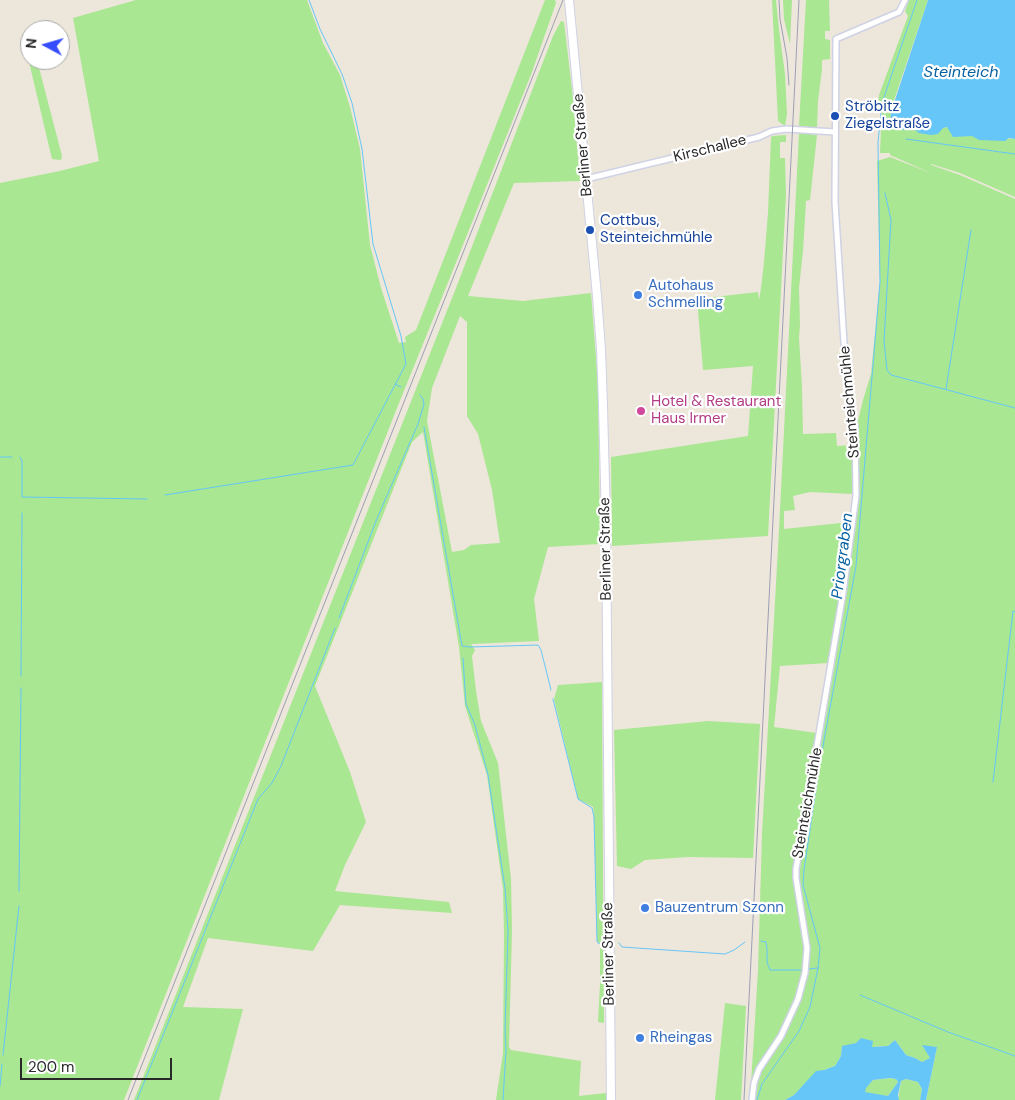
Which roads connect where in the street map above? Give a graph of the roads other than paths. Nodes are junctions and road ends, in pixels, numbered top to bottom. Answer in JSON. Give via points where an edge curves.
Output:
{"nodes":[{"id":1,"x":569,"y":0,"type":"edge"},
{"id":2,"x":905,"y":0,"type":"edge"},
{"id":3,"x":835,"y":132,"type":"junction"},
{"id":4,"x":586,"y":179,"type":"junction"},
{"id":5,"x":611,"y":1100,"type":"edge"},
{"id":6,"x":752,"y":1100,"type":"edge"}],
"edges":[{"from":1,"to":4,"type":"main road","name":"Berliner Straße"},
{"from":2,"to":3,"type":"street","name":"Steinteichmühle","via":[[899,12],[836,39]]},
{"from":3,"to":4,"type":"street","name":"Kirschallee","via":[[772,131],[759,137]]},
{"from":3,"to":6,"type":"street","name":"Steinteichmühle","via":[[835,202],[844,343],[855,427],[856,496],[844,593],[796,869],[807,948],[805,973],[798,999],[781,1036],[759,1069]]},
{"from":4,"to":5,"type":"main road","name":"Berliner Straße","via":[[604,406]]}]}
